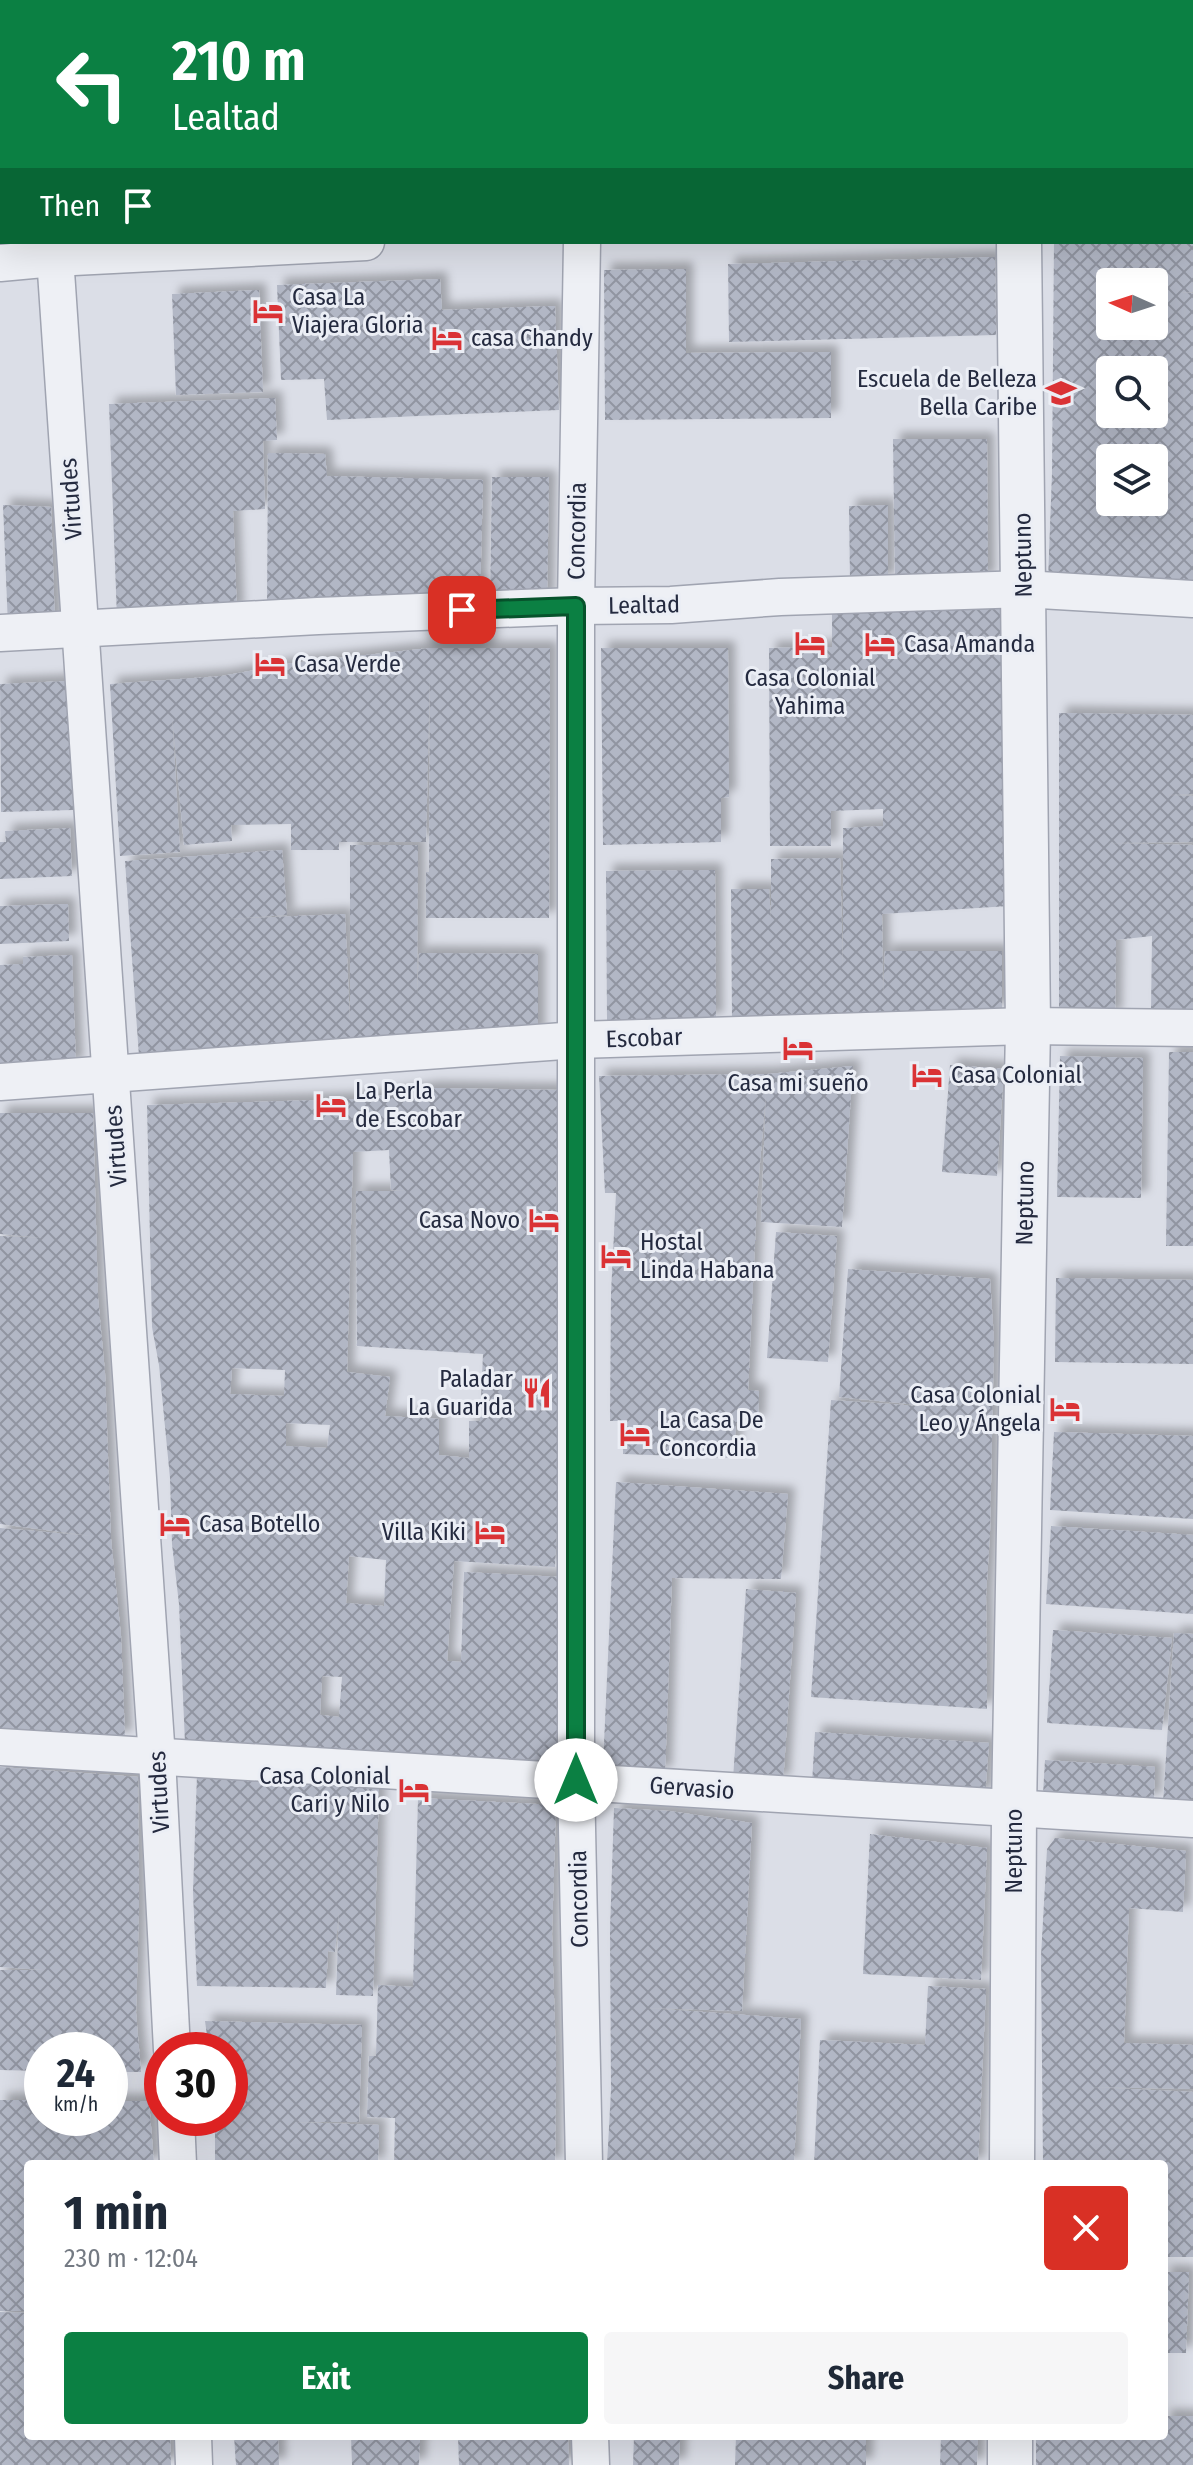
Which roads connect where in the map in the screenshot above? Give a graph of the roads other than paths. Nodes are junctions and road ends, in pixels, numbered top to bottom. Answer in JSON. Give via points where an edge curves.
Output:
{"nodes":[{"id":1,"x":288,"y":244,"type":"edge"},
{"id":2,"x":582,"y":244,"type":"edge"},
{"id":3,"x":1019,"y":244,"type":"edge"},
{"id":4,"x":54,"y":250,"type":"edge"},
{"id":5,"x":0,"y":263,"type":"edge"},
{"id":6,"x":1023,"y":589,"type":"junction"},
{"id":7,"x":1193,"y":599,"type":"edge"},
{"id":8,"x":576,"y":606,"type":"junction"},
{"id":9,"x":80,"y":629,"type":"junction"},
{"id":10,"x":0,"y":633,"type":"edge"},
{"id":11,"x":1028,"y":1026,"type":"junction"},
{"id":12,"x":1193,"y":1028,"type":"edge"},
{"id":13,"x":577,"y":1040,"type":"junction"},
{"id":14,"x":111,"y":1075,"type":"junction"},
{"id":15,"x":0,"y":1082,"type":"edge"},
{"id":16,"x":0,"y":1747,"type":"edge"},
{"id":17,"x":157,"y":1758,"type":"junction"},
{"id":18,"x":576,"y":1780,"type":"junction"},
{"id":19,"x":1014,"y":1810,"type":"junction"},
{"id":20,"x":1193,"y":1819,"type":"edge"},
{"id":21,"x":171,"y":2032,"type":"edge"},
{"id":22,"x":177,"y":2136,"type":"edge"},
{"id":23,"x":178,"y":2160,"type":"edge"},
{"id":24,"x":584,"y":2160,"type":"edge"},
{"id":25,"x":1012,"y":2160,"type":"edge"},
{"id":26,"x":193,"y":2440,"type":"edge"},
{"id":27,"x":590,"y":2440,"type":"edge"},
{"id":28,"x":1010,"y":2440,"type":"edge"},
{"id":29,"x":194,"y":2465,"type":"edge"},
{"id":30,"x":591,"y":2465,"type":"edge"},
{"id":31,"x":1010,"y":2465,"type":"edge"}],
"edges":[{"from":1,"to":4,"type":"street"},
{"from":2,"to":8,"type":"street","name":"Concordia"},
{"from":3,"to":6,"type":"street","name":"Neptuno"},
{"from":4,"to":5,"type":"street"},
{"from":4,"to":9,"type":"street","name":"Virtudes"},
{"from":6,"to":7,"type":"street","name":"Lealtad"},
{"from":6,"to":8,"type":"street","name":"Lealtad"},
{"from":6,"to":11,"type":"street","name":"Neptuno"},
{"from":8,"to":9,"type":"street","name":"Lealtad"},
{"from":8,"to":13,"type":"street","name":"Concordia"},
{"from":9,"to":10,"type":"street","name":"Lealtad"},
{"from":9,"to":14,"type":"street","name":"Virtudes"},
{"from":11,"to":12,"type":"street","name":"Escobar"},
{"from":11,"to":13,"type":"street","name":"Escobar"},
{"from":11,"to":19,"type":"street","name":"Neptuno"},
{"from":13,"to":14,"type":"street","name":"Escobar"},
{"from":13,"to":18,"type":"street","name":"Concordia"},
{"from":14,"to":15,"type":"street","name":"Escobar"},
{"from":14,"to":17,"type":"street","name":"Virtudes"},
{"from":16,"to":17,"type":"street","name":"Gervasio"},
{"from":17,"to":18,"type":"street","name":"Gervasio"},
{"from":17,"to":21,"type":"street","name":"Virtudes"},
{"from":18,"to":19,"type":"street","name":"Gervasio"},
{"from":18,"to":24,"type":"street","name":"Concordia"},
{"from":19,"to":20,"type":"street","name":"Gervasio"},
{"from":19,"to":25,"type":"street","name":"Neptuno"},
{"from":22,"to":23,"type":"street"},
{"from":26,"to":29,"type":"street"},
{"from":27,"to":30,"type":"street"},
{"from":28,"to":31,"type":"street"}]}
